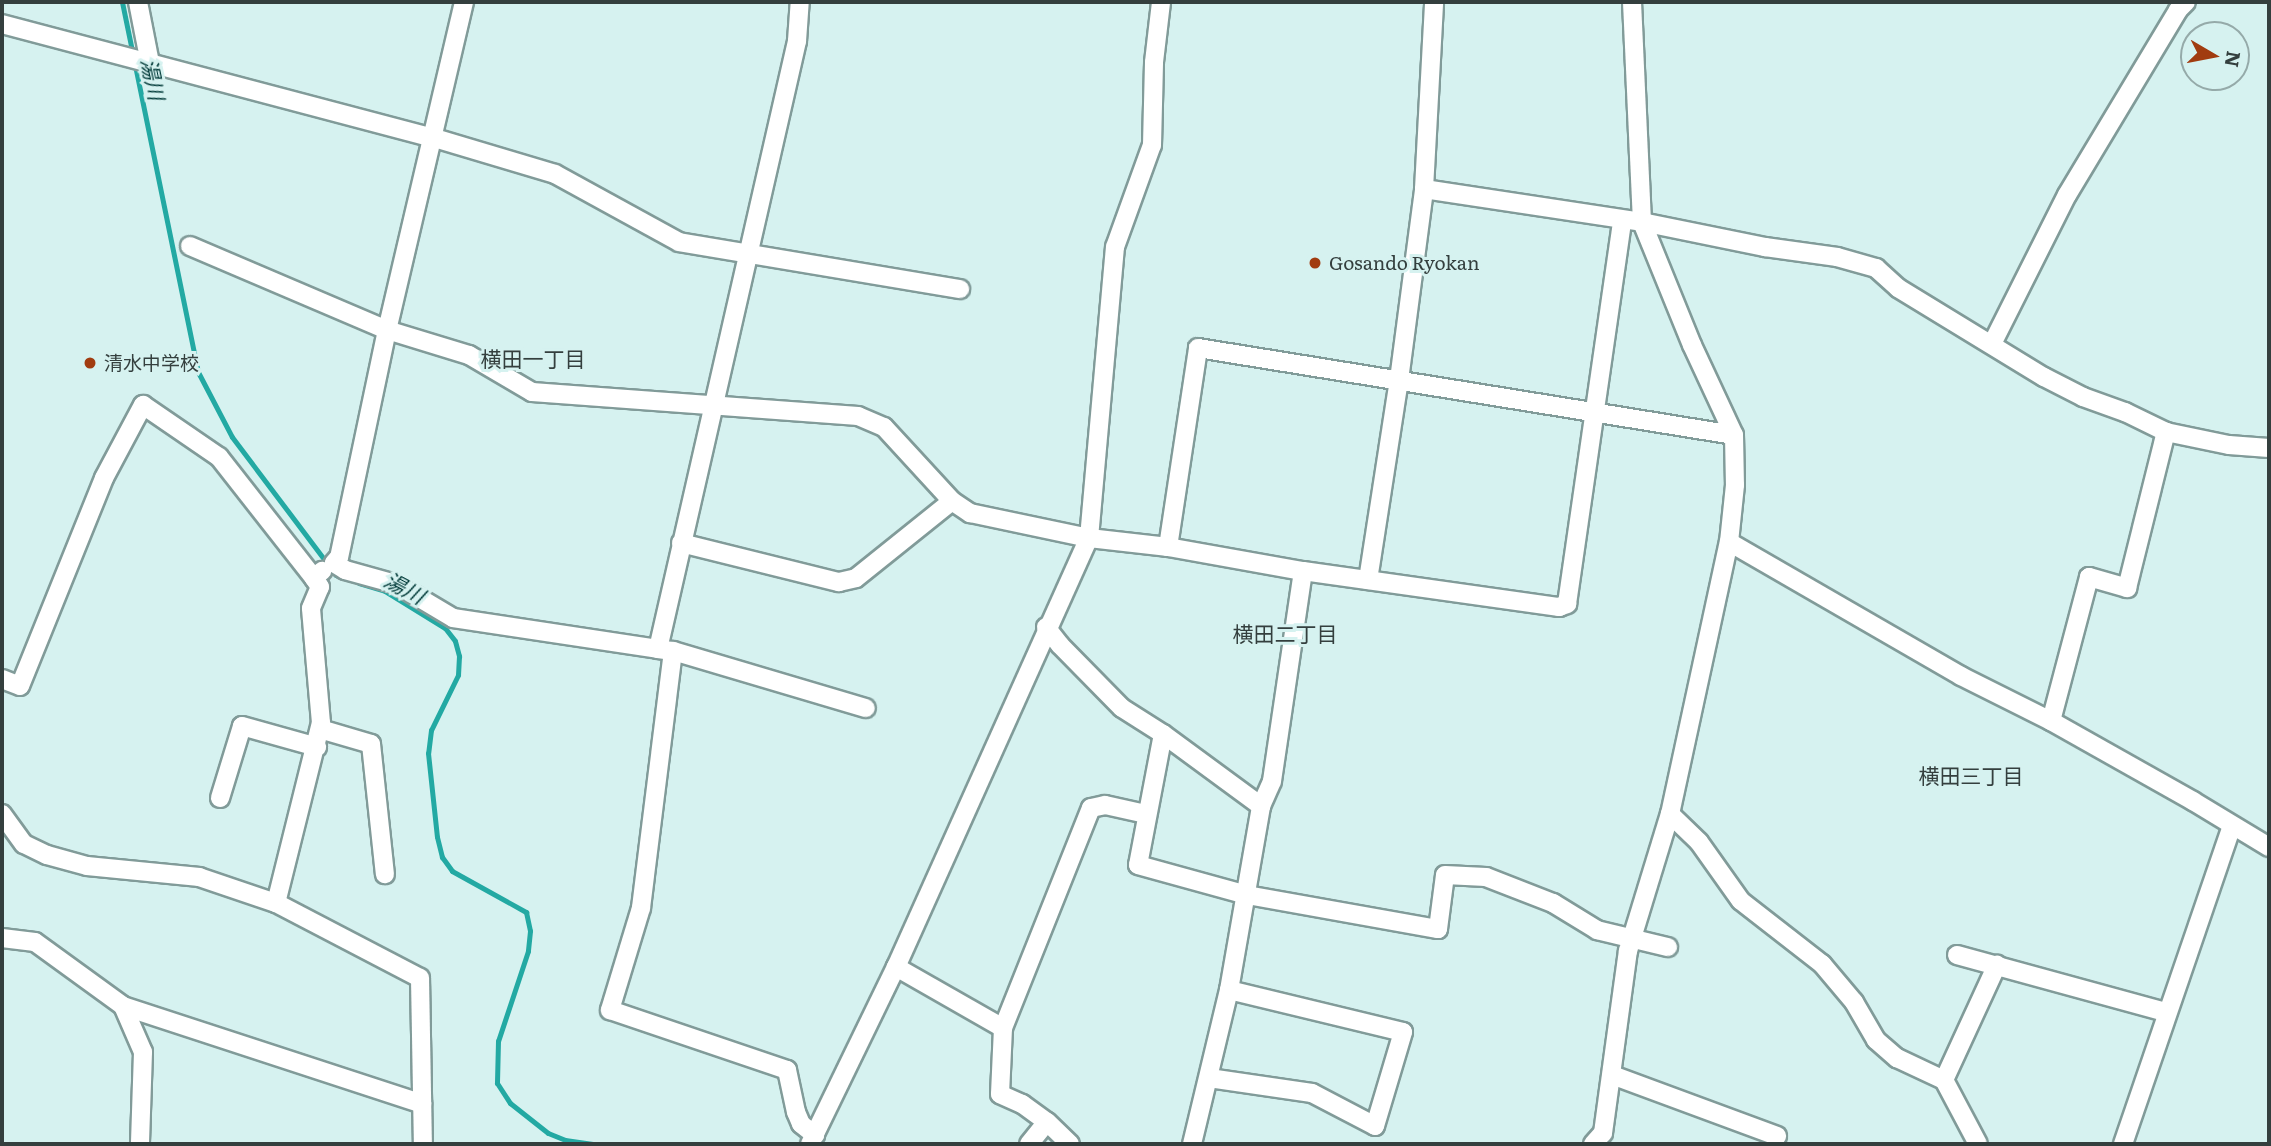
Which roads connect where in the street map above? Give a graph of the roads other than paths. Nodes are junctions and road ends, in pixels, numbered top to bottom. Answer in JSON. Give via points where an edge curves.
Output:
{"nodes":[{"id":1,"x":138,"y":2,"type":"edge"},
{"id":2,"x":464,"y":2,"type":"edge"},
{"id":3,"x":800,"y":2,"type":"edge"},
{"id":4,"x":1161,"y":2,"type":"edge"},
{"id":5,"x":1434,"y":2,"type":"edge"},
{"id":6,"x":1632,"y":2,"type":"edge"},
{"id":7,"x":2186,"y":2,"type":"edge"},
{"id":8,"x":2,"y":24,"type":"edge"},
{"id":9,"x":147,"y":62,"type":"junction"},
{"id":10,"x":431,"y":137,"type":"junction"},
{"id":11,"x":1424,"y":189,"type":"junction"},
{"id":12,"x":1622,"y":219,"type":"junction"},
{"id":13,"x":1642,"y":222,"type":"junction"},
{"id":14,"x":190,"y":246,"type":"dead end"},
{"id":15,"x":749,"y":253,"type":"junction"},
{"id":16,"x":960,"y":289,"type":"dead end"},
{"id":17,"x":387,"y":330,"type":"junction"},
{"id":18,"x":1992,"y":344,"type":"junction"},
{"id":19,"x":1399,"y":380,"type":"junction"},
{"id":20,"x":714,"y":405,"type":"junction"},
{"id":21,"x":1595,"y":415,"type":"junction"},
{"id":22,"x":2166,"y":432,"type":"junction"},
{"id":23,"x":1734,"y":435,"type":"junction"},
{"id":24,"x":2269,"y":448,"type":"edge"},
{"id":25,"x":952,"y":501,"type":"junction"},
{"id":26,"x":1089,"y":538,"type":"junction"},
{"id":27,"x":1729,"y":541,"type":"junction"},
{"id":28,"x":681,"y":543,"type":"junction"},
{"id":29,"x":1168,"y":547,"type":"junction"},
{"id":30,"x":326,"y":569,"type":"junction"},
{"id":31,"x":1303,"y":571,"type":"junction"},
{"id":32,"x":1368,"y":580,"type":"junction"},
{"id":33,"x":1046,"y":627,"type":"junction"},
{"id":34,"x":665,"y":650,"type":"junction"},
{"id":35,"x":2,"y":679,"type":"edge"},
{"id":36,"x":866,"y":708,"type":"dead end"},
{"id":37,"x":2051,"y":721,"type":"junction"},
{"id":38,"x":1163,"y":734,"type":"junction"},
{"id":39,"x":318,"y":738,"type":"junction"},
{"id":40,"x":220,"y":798,"type":"dead end"},
{"id":41,"x":1261,"y":806,"type":"junction"},
{"id":42,"x":1146,"y":814,"type":"junction"},
{"id":43,"x":1670,"y":814,"type":"junction"},
{"id":44,"x":4,"y":824,"type":"edge"},
{"id":45,"x":2232,"y":826,"type":"junction"},
{"id":46,"x":2269,"y":847,"type":"edge"},
{"id":47,"x":385,"y":874,"type":"dead end"},
{"id":48,"x":1247,"y":895,"type":"junction"},
{"id":49,"x":276,"y":903,"type":"junction"},
{"id":50,"x":2,"y":938,"type":"edge"},
{"id":51,"x":1631,"y":939,"type":"junction"},
{"id":52,"x":1668,"y":947,"type":"dead end"},
{"id":53,"x":1957,"y":955,"type":"dead end"},
{"id":54,"x":1997,"y":965,"type":"junction"},
{"id":55,"x":896,"y":967,"type":"junction"},
{"id":56,"x":1230,"y":990,"type":"junction"},
{"id":57,"x":123,"y":1006,"type":"junction"},
{"id":58,"x":2166,"y":1012,"type":"junction"},
{"id":59,"x":1003,"y":1028,"type":"junction"},
{"id":60,"x":1612,"y":1075,"type":"junction"},
{"id":61,"x":1209,"y":1078,"type":"junction"},
{"id":62,"x":1944,"y":1080,"type":"junction"},
{"id":63,"x":422,"y":1104,"type":"junction"},
{"id":64,"x":1047,"y":1122,"type":"junction"},
{"id":65,"x":1777,"y":1136,"type":"dead end"},
{"id":66,"x":813,"y":1140,"type":"edge"},
{"id":67,"x":140,"y":1144,"type":"edge"},
{"id":68,"x":423,"y":1144,"type":"edge"},
{"id":69,"x":1030,"y":1144,"type":"edge"},
{"id":70,"x":1070,"y":1144,"type":"edge"},
{"id":71,"x":1192,"y":1144,"type":"edge"},
{"id":72,"x":1594,"y":1144,"type":"edge"},
{"id":73,"x":1978,"y":1144,"type":"edge"},
{"id":74,"x":2123,"y":1144,"type":"edge"}],
"edges":[{"from":1,"to":9,"type":"street"},
{"from":2,"to":10,"type":"street"},
{"from":3,"to":15,"type":"street","via":[[797,41]]},
{"from":4,"to":26,"type":"street","via":[[1152,145],[1115,247]]},
{"from":5,"to":11,"type":"street"},
{"from":6,"to":13,"type":"street"},
{"from":7,"to":18,"type":"street","via":[[2067,195]]},
{"from":8,"to":9,"type":"street"},
{"from":9,"to":10,"type":"street"},
{"from":10,"to":15,"type":"street","via":[[555,174],[679,242]]},
{"from":10,"to":17,"type":"street"},
{"from":11,"to":12,"type":"street"},
{"from":11,"to":19,"type":"street"},
{"from":12,"to":13,"type":"street"},
{"from":12,"to":21,"type":"street"},
{"from":13,"to":18,"type":"street","via":[[1876,268],[1898,288]]},
{"from":13,"to":23,"type":"street"},
{"from":14,"to":17,"type":"street"},
{"from":15,"to":16,"type":"street"},
{"from":15,"to":20,"type":"street"},
{"from":17,"to":20,"type":"street","via":[[469,355],[532,392]]},
{"from":17,"to":30,"type":"street","via":[[339,557]]},
{"from":18,"to":22,"type":"street","via":[[2083,397]]},
{"from":19,"to":21,"type":"street"},
{"from":19,"to":29,"type":"street","via":[[1198,348]]},
{"from":19,"to":32,"type":"street"},
{"from":20,"to":25,"type":"street","via":[[858,416],[884,427]]},
{"from":20,"to":28,"type":"street"},
{"from":21,"to":23,"type":"street"},
{"from":21,"to":32,"type":"street","via":[[1567,604],[1559,607]]},
{"from":22,"to":24,"type":"street"},
{"from":22,"to":37,"type":"street","via":[[2127,588],[2089,577]]},
{"from":23,"to":27,"type":"street"},
{"from":25,"to":26,"type":"street","via":[[970,513]]},
{"from":25,"to":28,"type":"street","via":[[856,578],[839,582]]},
{"from":26,"to":29,"type":"street"},
{"from":26,"to":33,"type":"street"},
{"from":27,"to":37,"type":"street","via":[[1961,676]]},
{"from":27,"to":43,"type":"street"},
{"from":28,"to":34,"type":"street"},
{"from":29,"to":31,"type":"street"},
{"from":30,"to":34,"type":"street","via":[[396,584],[453,618]]},
{"from":30,"to":35,"type":"street","via":[[219,457],[143,405],[104,478],[20,686]]},
{"from":30,"to":39,"type":"street","via":[[311,608]]},
{"from":31,"to":32,"type":"street"},
{"from":31,"to":41,"type":"street","via":[[1272,781]]},
{"from":33,"to":38,"type":"street","via":[[1122,708]]},
{"from":33,"to":55,"type":"street"},
{"from":34,"to":36,"type":"street"},
{"from":34,"to":66,"type":"street","via":[[641,908],[610,1010],[787,1070],[796,1112]]},
{"from":37,"to":45,"type":"street"},
{"from":38,"to":41,"type":"street"},
{"from":38,"to":42,"type":"street"},
{"from":39,"to":40,"type":"street","via":[[242,726]]},
{"from":39,"to":47,"type":"street","via":[[371,744]]},
{"from":39,"to":49,"type":"street"},
{"from":41,"to":48,"type":"street"},
{"from":42,"to":48,"type":"street","via":[[1138,865]]},
{"from":42,"to":59,"type":"street","via":[[1105,805],[1091,808]]},
{"from":43,"to":51,"type":"street"},
{"from":43,"to":62,"type":"street","via":[[1699,842],[1741,901],[1822,964],[1854,1002],[1876,1040],[1897,1058]]},
{"from":44,"to":49,"type":"street","via":[[24,844],[47,855],[87,866],[200,877]]},
{"from":45,"to":46,"type":"street"},
{"from":45,"to":58,"type":"street"},
{"from":48,"to":51,"type":"street","via":[[1438,929],[1445,875],[1486,877],[1553,903],[1597,930]]},
{"from":48,"to":56,"type":"street"},
{"from":49,"to":63,"type":"street","via":[[420,978]]},
{"from":50,"to":57,"type":"street","via":[[35,943]]},
{"from":51,"to":52,"type":"street"},
{"from":51,"to":60,"type":"street"},
{"from":53,"to":54,"type":"street"},
{"from":54,"to":58,"type":"street"},
{"from":54,"to":62,"type":"street"},
{"from":55,"to":59,"type":"street"},
{"from":55,"to":66,"type":"street"},
{"from":56,"to":61,"type":"street"},
{"from":56,"to":61,"type":"street","via":[[1403,1032],[1375,1126],[1312,1093]]},
{"from":57,"to":63,"type":"street"},
{"from":57,"to":67,"type":"street","via":[[143,1052]]},
{"from":58,"to":74,"type":"street"},
{"from":59,"to":64,"type":"street","via":[[1000,1094]]},
{"from":60,"to":65,"type":"street"},
{"from":60,"to":72,"type":"street","via":[[1603,1133]]},
{"from":61,"to":71,"type":"street"},
{"from":62,"to":73,"type":"street"},
{"from":63,"to":68,"type":"street"},
{"from":64,"to":69,"type":"street"},
{"from":64,"to":70,"type":"street"}]}
